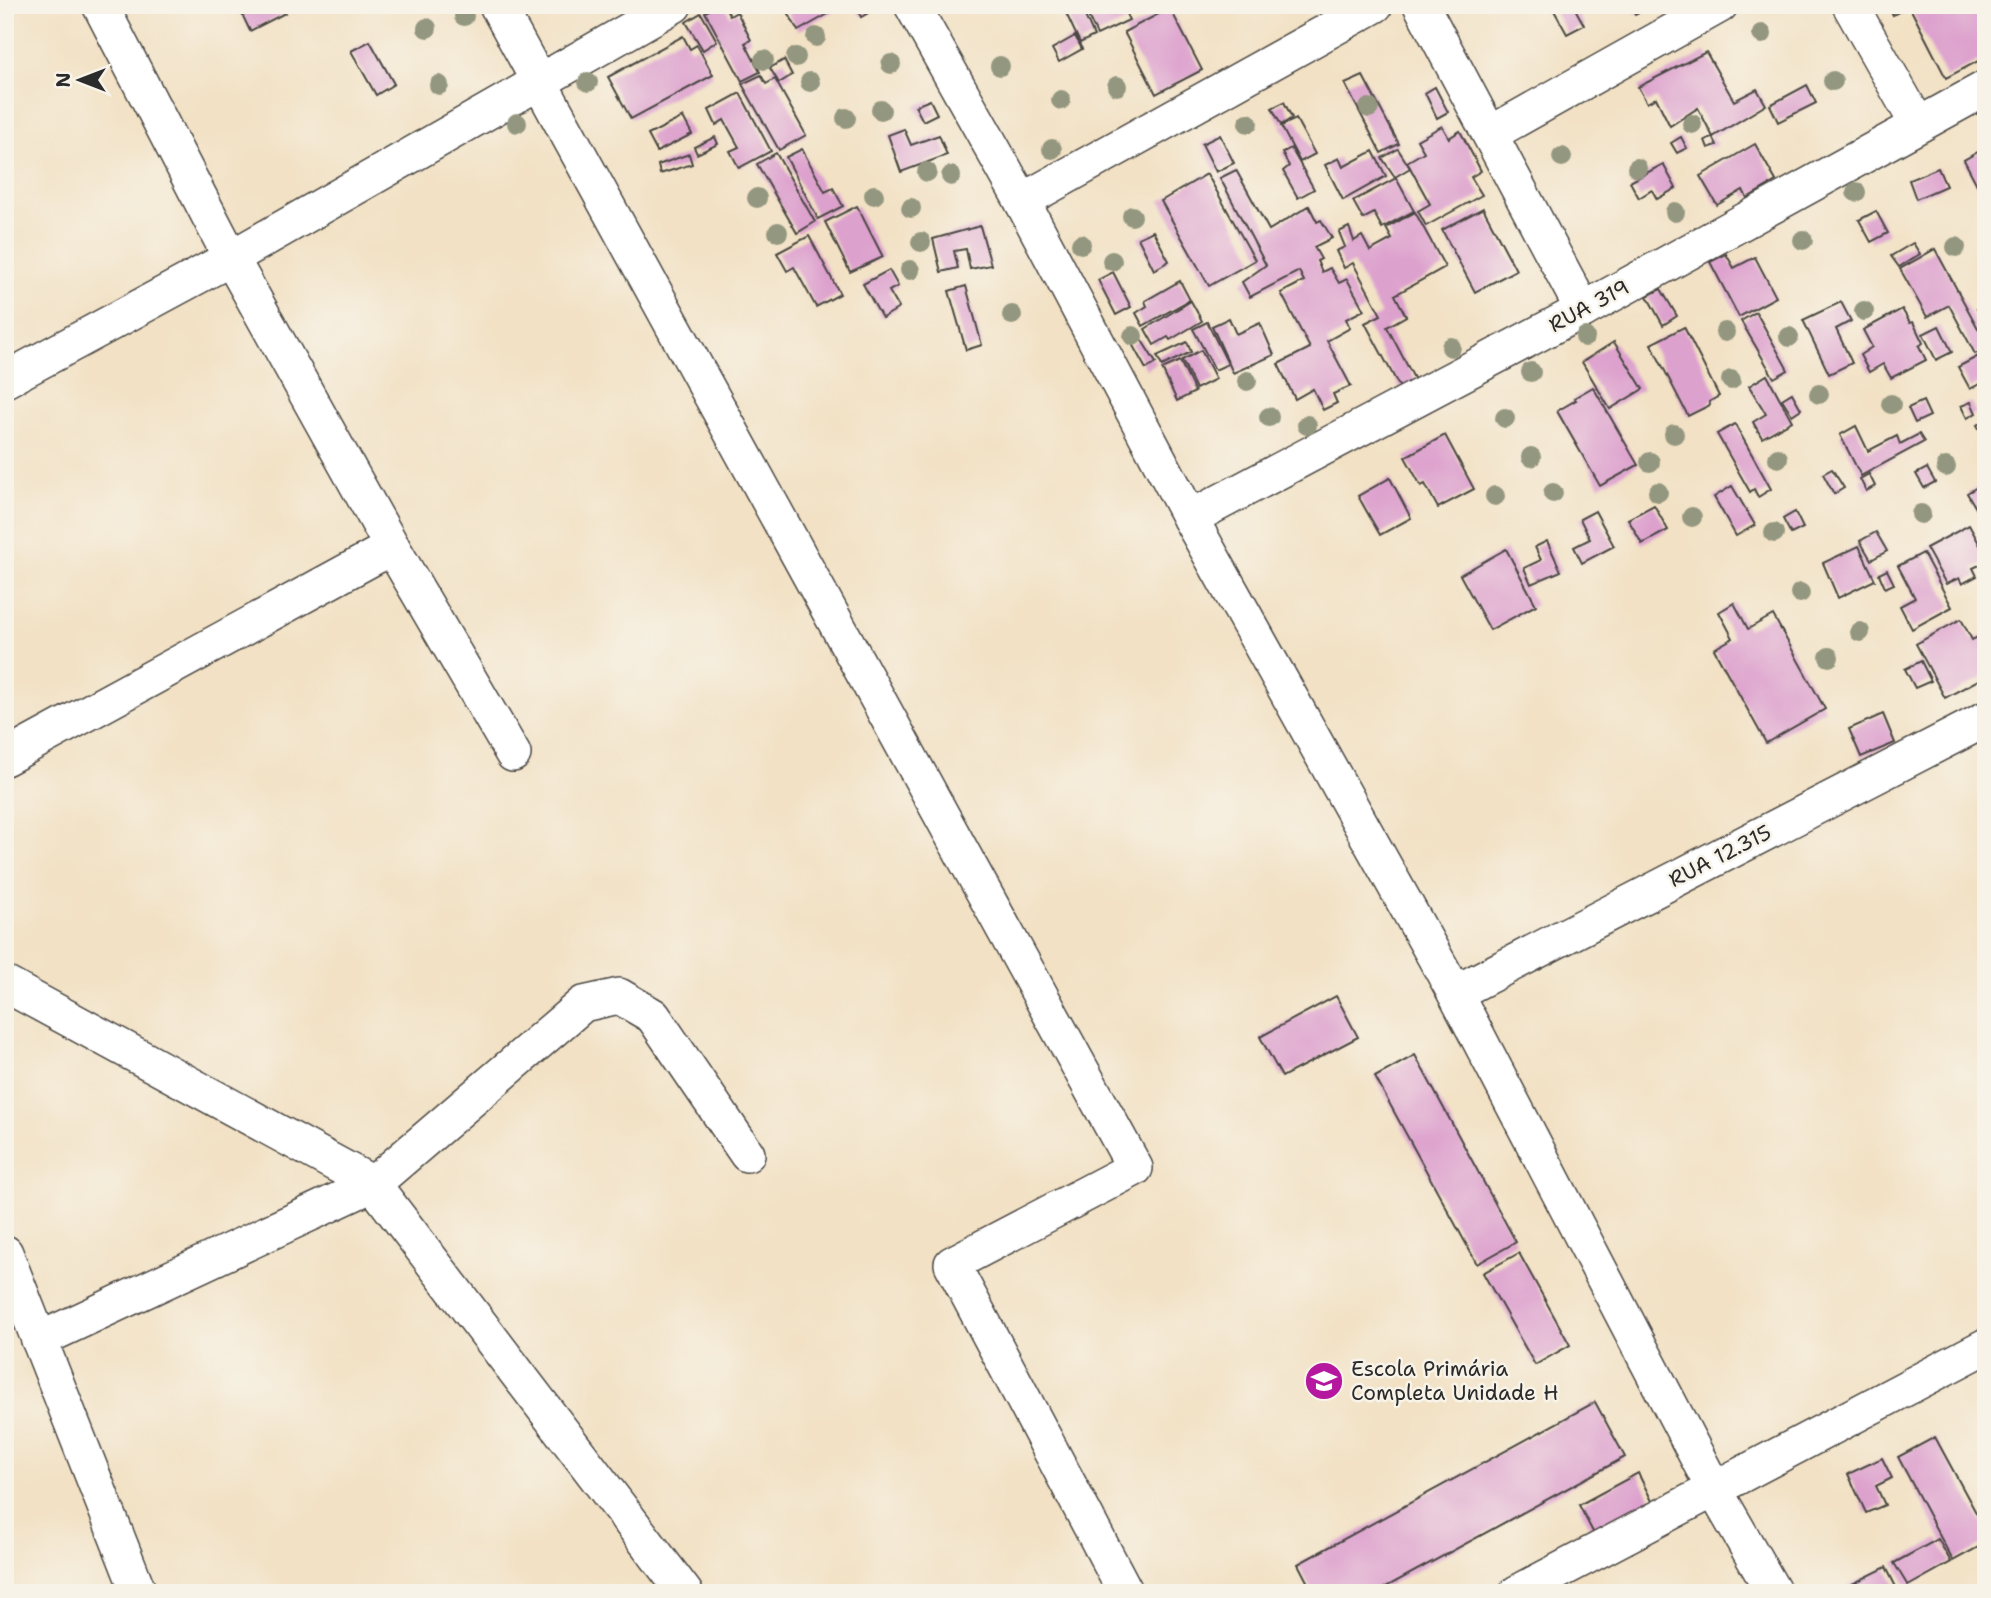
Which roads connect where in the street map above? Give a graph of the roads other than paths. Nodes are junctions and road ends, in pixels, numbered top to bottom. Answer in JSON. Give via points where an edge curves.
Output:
{"nodes":[{"id":1,"x":100,"y":5,"type":"edge"},
{"id":2,"x":497,"y":5,"type":"edge"},
{"id":3,"x":674,"y":5,"type":"edge"},
{"id":4,"x":912,"y":5,"type":"edge"},
{"id":5,"x":1375,"y":5,"type":"edge"},
{"id":6,"x":1421,"y":5,"type":"edge"},
{"id":7,"x":1720,"y":5,"type":"edge"},
{"id":8,"x":1850,"y":5,"type":"edge"},
{"id":9,"x":538,"y":81,"type":"junction"},
{"id":10,"x":1986,"y":88,"type":"edge"},
{"id":11,"x":1918,"y":125,"type":"junction"},
{"id":12,"x":1490,"y":134,"type":"junction"},
{"id":13,"x":1022,"y":201,"type":"junction"},
{"id":14,"x":231,"y":258,"type":"junction"},
{"id":15,"x":1583,"y":310,"type":"junction"},
{"id":16,"x":5,"y":380,"type":"edge"},
{"id":17,"x":1190,"y":518,"type":"junction"},
{"id":18,"x":393,"y":547,"type":"junction"},
{"id":19,"x":1986,"y":719,"type":"edge"},
{"id":20,"x":513,"y":754,"type":"dead end"},
{"id":21,"x":5,"y":758,"type":"edge"},
{"id":22,"x":5,"y":984,"type":"edge"},
{"id":23,"x":1455,"y":993,"type":"junction"},
{"id":24,"x":747,"y":1154,"type":"dead end"},
{"id":25,"x":373,"y":1184,"type":"junction"},
{"id":26,"x":5,"y":1253,"type":"edge"},
{"id":27,"x":39,"y":1340,"type":"junction"},
{"id":28,"x":1986,"y":1346,"type":"edge"},
{"id":29,"x":1714,"y":1489,"type":"junction"},
{"id":30,"x":139,"y":1593,"type":"edge"},
{"id":31,"x":685,"y":1593,"type":"edge"},
{"id":32,"x":1126,"y":1593,"type":"edge"},
{"id":33,"x":1517,"y":1593,"type":"edge"},
{"id":34,"x":1774,"y":1593,"type":"edge"}],
"edges":[{"from":1,"to":14,"type":"street"},
{"from":2,"to":9,"type":"street"},
{"from":3,"to":9,"type":"street"},
{"from":4,"to":13,"type":"street"},
{"from":5,"to":13,"type":"street"},
{"from":6,"to":12,"type":"street"},
{"from":7,"to":12,"type":"street"},
{"from":8,"to":11,"type":"street"},
{"from":9,"to":14,"type":"street"},
{"from":9,"to":32,"type":"street","via":[[1135,1167],[952,1264]]},
{"from":10,"to":11,"type":"street","name":"RUA 319"},
{"from":11,"to":15,"type":"street","name":"RUA 319"},
{"from":12,"to":15,"type":"street"},
{"from":13,"to":17,"type":"street"},
{"from":14,"to":16,"type":"street"},
{"from":14,"to":18,"type":"street"},
{"from":15,"to":17,"type":"street","name":"RUA 319"},
{"from":17,"to":23,"type":"street"},
{"from":18,"to":20,"type":"street"},
{"from":18,"to":21,"type":"street"},
{"from":19,"to":23,"type":"street","name":"RUA 12.315"},
{"from":22,"to":25,"type":"street"},
{"from":23,"to":29,"type":"street"},
{"from":24,"to":25,"type":"street","via":[[653,1016],[619,996],[583,1004]]},
{"from":25,"to":27,"type":"street"},
{"from":25,"to":31,"type":"street"},
{"from":26,"to":27,"type":"street"},
{"from":27,"to":30,"type":"street"},
{"from":28,"to":29,"type":"street"},
{"from":29,"to":33,"type":"street"},
{"from":29,"to":34,"type":"street"}]}
